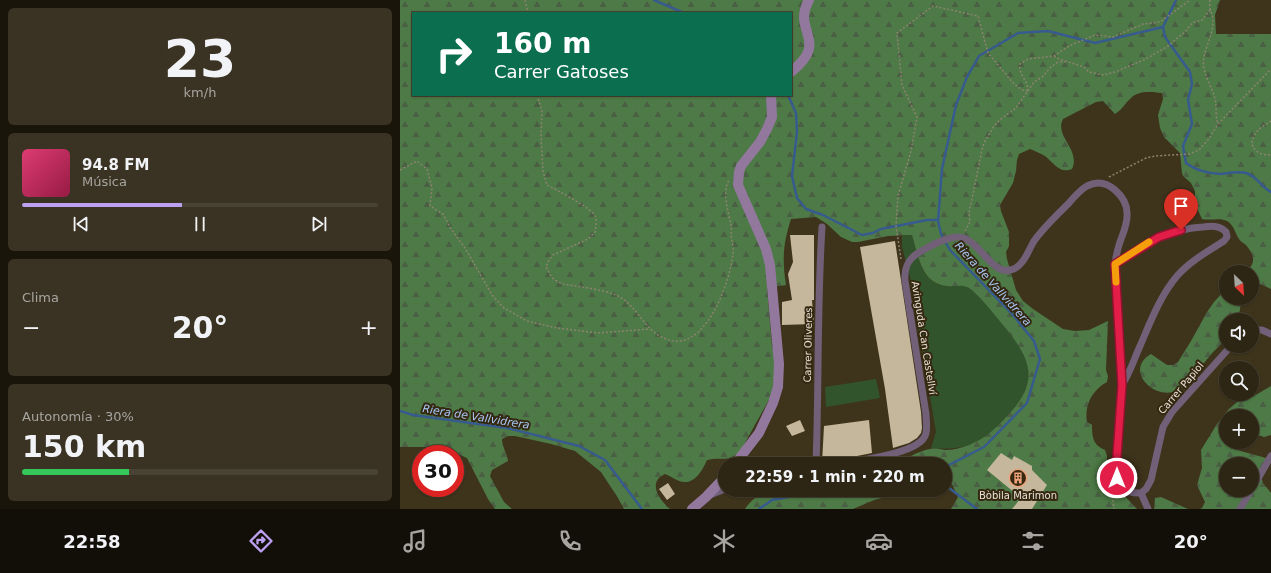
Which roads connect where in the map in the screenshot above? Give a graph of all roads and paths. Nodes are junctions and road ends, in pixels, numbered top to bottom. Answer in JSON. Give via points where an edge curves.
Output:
{"nodes":[{"id":1,"x":525,"y":0,"type":"edge"},
{"id":2,"x":809,"y":0,"type":"edge"},
{"id":3,"x":1190,"y":0,"type":"edge"},
{"id":4,"x":1210,"y":0,"type":"edge"},
{"id":5,"x":1210,"y":10,"type":"junction"},
{"id":6,"x":528,"y":12,"type":"edge"},
{"id":7,"x":1054,"y":56,"type":"junction"},
{"id":8,"x":1065,"y":62,"type":"junction"},
{"id":9,"x":1271,"y":68,"type":"edge"},
{"id":10,"x":792,"y":71,"type":"edge"},
{"id":11,"x":1028,"y":91,"type":"junction"},
{"id":12,"x":537,"y":96,"type":"edge"},
{"id":13,"x":771,"y":96,"type":"edge"},
{"id":14,"x":1271,"y":121,"type":"edge"},
{"id":15,"x":1218,"y":124,"type":"junction"},
{"id":16,"x":1271,"y":155,"type":"edge"},
{"id":17,"x":400,"y":170,"type":"edge"},
{"id":18,"x":738,"y":172,"type":"junction"},
{"id":19,"x":1104,"y":184,"type":"junction"},
{"id":20,"x":822,"y":227,"type":"dead end"},
{"id":21,"x":962,"y":238,"type":"junction"},
{"id":22,"x":1115,"y":264,"type":"junction"},
{"id":23,"x":905,"y":271,"type":"junction"},
{"id":24,"x":651,"y":329,"type":"junction"},
{"id":25,"x":1259,"y":330,"type":"edge"},
{"id":26,"x":1271,"y":334,"type":"edge"},
{"id":27,"x":1225,"y":353,"type":"edge"},
{"id":28,"x":1122,"y":385,"type":"junction"},
{"id":29,"x":1271,"y":456,"type":"edge"},
{"id":30,"x":740,"y":457,"type":"edge"},
{"id":31,"x":816,"y":457,"type":"edge"},
{"id":32,"x":879,"y":457,"type":"edge"},
{"id":33,"x":1259,"y":477,"type":"edge"},
{"id":34,"x":1111,"y":483,"type":"dead end"},
{"id":35,"x":718,"y":485,"type":"edge"},
{"id":36,"x":718,"y":492,"type":"edge"},
{"id":37,"x":1141,"y":493,"type":"junction"},
{"id":38,"x":706,"y":497,"type":"junction"},
{"id":39,"x":1247,"y":497,"type":"edge"},
{"id":40,"x":692,"y":509,"type":"edge"},
{"id":41,"x":1114,"y":509,"type":"edge"},
{"id":42,"x":1148,"y":509,"type":"edge"},
{"id":43,"x":1240,"y":509,"type":"edge"}],
"edges":[{"from":1,"to":6,"type":"path"},
{"from":2,"to":10,"type":"street","via":[[804,17],[811,45],[805,60]]},
{"from":3,"to":7,"type":"path","via":[[1160,22],[1143,24],[1112,37],[1095,35],[1069,46]]},
{"from":4,"to":5,"type":"path"},
{"from":5,"to":8,"type":"path","via":[[1202,20],[1192,23],[1168,46],[1115,72],[1096,74],[1084,67]]},
{"from":5,"to":15,"type":"path","via":[[1213,25],[1203,64],[1217,108]]},
{"from":7,"to":8,"type":"path"},
{"from":7,"to":11,"type":"path","via":[[1028,59],[1020,64],[1020,71],[1028,83]]},
{"from":8,"to":11,"type":"path","via":[[1058,62],[1051,67]]},
{"from":9,"to":15,"type":"path"},
{"from":11,"to":21,"type":"path","via":[[1016,108],[994,126],[984,143],[969,213],[970,222]]},
{"from":11,"to":23,"type":"path","via":[[1014,84],[988,52],[978,16],[933,6],[897,33],[902,85],[916,117],[913,144],[898,196],[896,226]]},
{"from":12,"to":24,"type":"path","via":[[542,111],[543,171],[547,184],[587,207],[595,215],[596,224],[595,232],[588,239],[553,255],[546,267],[556,281],[572,287],[581,286],[615,294],[627,301]]},
{"from":13,"to":18,"type":"street","via":[[772,117],[767,129]]},
{"from":14,"to":16,"type":"path","via":[[1256,132],[1252,140],[1255,150],[1264,155]]},
{"from":15,"to":19,"type":"path","via":[[1199,150],[1189,154],[1146,158],[1112,175]]},
{"from":17,"to":24,"type":"path","via":[[417,161],[427,169],[432,188],[430,206],[443,214],[492,295],[504,308],[527,321],[557,328],[598,333]]},
{"from":18,"to":24,"type":"path","via":[[728,182],[725,190],[727,211],[732,226],[733,253],[726,282],[716,306],[700,331],[689,338],[674,341],[659,336]]},
{"from":18,"to":30,"type":"street","via":[[738,185],[766,248],[770,266],[780,364],[778,387],[771,408],[759,433]]},
{"from":19,"to":21,"type":"street","via":[[1094,183],[1077,194],[1040,234],[1020,265],[1012,270],[998,267],[974,245]]},
{"from":19,"to":22,"type":"street","via":[[1121,196],[1127,212]]},
{"from":20,"to":31,"type":"street","name":"Carrer Oliveres"},
{"from":21,"to":23,"type":"street","name":"Avinguda Can Castellví","via":[[951,238],[918,253]]},
{"from":22,"to":28,"type":"street"},
{"from":22,"to":28,"type":"street","via":[[1159,237],[1181,230],[1218,226],[1226,232],[1227,237],[1224,241],[1189,265],[1169,287]]},
{"from":23,"to":32,"type":"street","name":"Avinguda Can Castellví","via":[[926,414],[926,434],[919,443]]},
{"from":25,"to":26,"type":"street"},
{"from":27,"to":37,"type":"street","name":"Carrer Papiol","via":[[1166,420],[1151,480]]},
{"from":28,"to":37,"type":"street","via":[[1117,478],[1125,490]]},
{"from":29,"to":33,"type":"street"},
{"from":34,"to":41,"type":"path"},
{"from":35,"to":38,"type":"street"},
{"from":36,"to":38,"type":"street"},
{"from":37,"to":42,"type":"street"},
{"from":38,"to":40,"type":"street"},
{"from":39,"to":43,"type":"street"}]}
